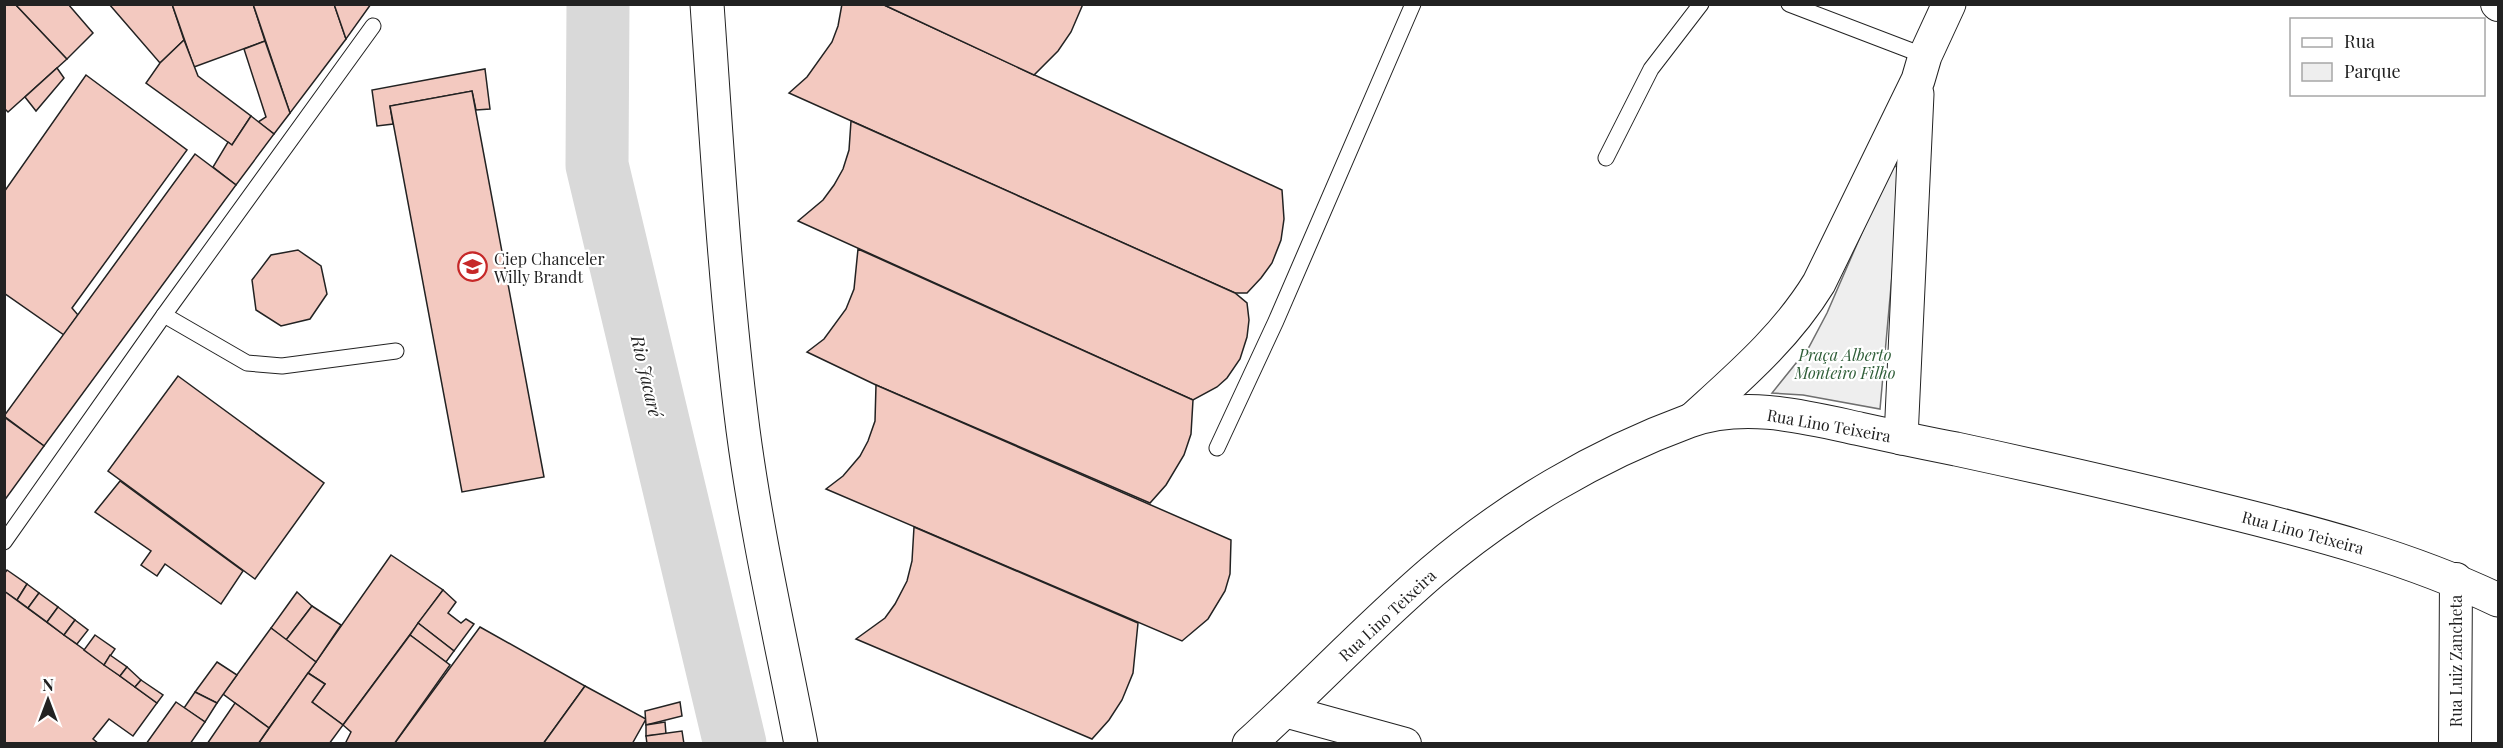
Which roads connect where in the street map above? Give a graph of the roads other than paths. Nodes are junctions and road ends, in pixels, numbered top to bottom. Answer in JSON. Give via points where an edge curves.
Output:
{"nodes":[{"id":1,"x":706,"y":4,"type":"edge"},
{"id":2,"x":1413,"y":4,"type":"edge"},
{"id":3,"x":1701,"y":4,"type":"edge"},
{"id":4,"x":1789,"y":4,"type":"edge"},
{"id":5,"x":1949,"y":4,"type":"edge"},
{"id":6,"x":373,"y":26,"type":"dead end"},
{"id":7,"x":1922,"y":68,"type":"junction"},
{"id":8,"x":1606,"y":158,"type":"dead end"},
{"id":9,"x":164,"y":315,"type":"junction"},
{"id":10,"x":396,"y":351,"type":"dead end"},
{"id":11,"x":1692,"y":420,"type":"junction"},
{"id":12,"x":1901,"y":438,"type":"junction"},
{"id":13,"x":1217,"y":448,"type":"dead end"},
{"id":14,"x":4,"y":542,"type":"edge"},
{"id":15,"x":2456,"y":579,"type":"junction"},
{"id":16,"x":2499,"y":600,"type":"edge"},
{"id":17,"x":1285,"y":711,"type":"junction"},
{"id":18,"x":801,"y":744,"type":"edge"},
{"id":19,"x":1249,"y":744,"type":"edge"},
{"id":20,"x":1405,"y":744,"type":"edge"},
{"id":21,"x":2455,"y":744,"type":"edge"}],
"edges":[{"from":1,"to":18,"type":"main road","via":[[744,432],[754,505]]},
{"from":2,"to":13,"type":"lane"},
{"from":3,"to":8,"type":"lane","via":[[1651,69]]},
{"from":4,"to":7,"type":"lane"},
{"from":5,"to":7,"type":"main road"},
{"from":6,"to":9,"type":"lane"},
{"from":7,"to":11,"type":"main road","via":[[1804,308],[1756,362]]},
{"from":7,"to":12,"type":"main road"},
{"from":9,"to":10,"type":"lane","via":[[247,363],[282,366]]},
{"from":9,"to":14,"type":"lane"},
{"from":11,"to":12,"type":"main road","name":"Rua Lino Teixeira","via":[[1756,412]]},
{"from":11,"to":17,"type":"main road","name":"Rua Lino Teixeira","via":[[1585,468],[1474,539],[1432,573]]},
{"from":12,"to":15,"type":"main road","name":"Rua Lino Teixeira","via":[[2314,533]]},
{"from":15,"to":16,"type":"main road","name":"Rua Lino Teixeira"},
{"from":15,"to":21,"type":"street","name":"Rua Luiz Zancheta"},
{"from":17,"to":19,"type":"main road","name":"Rua Lino Teixeira"},
{"from":17,"to":20,"type":"street"}]}
